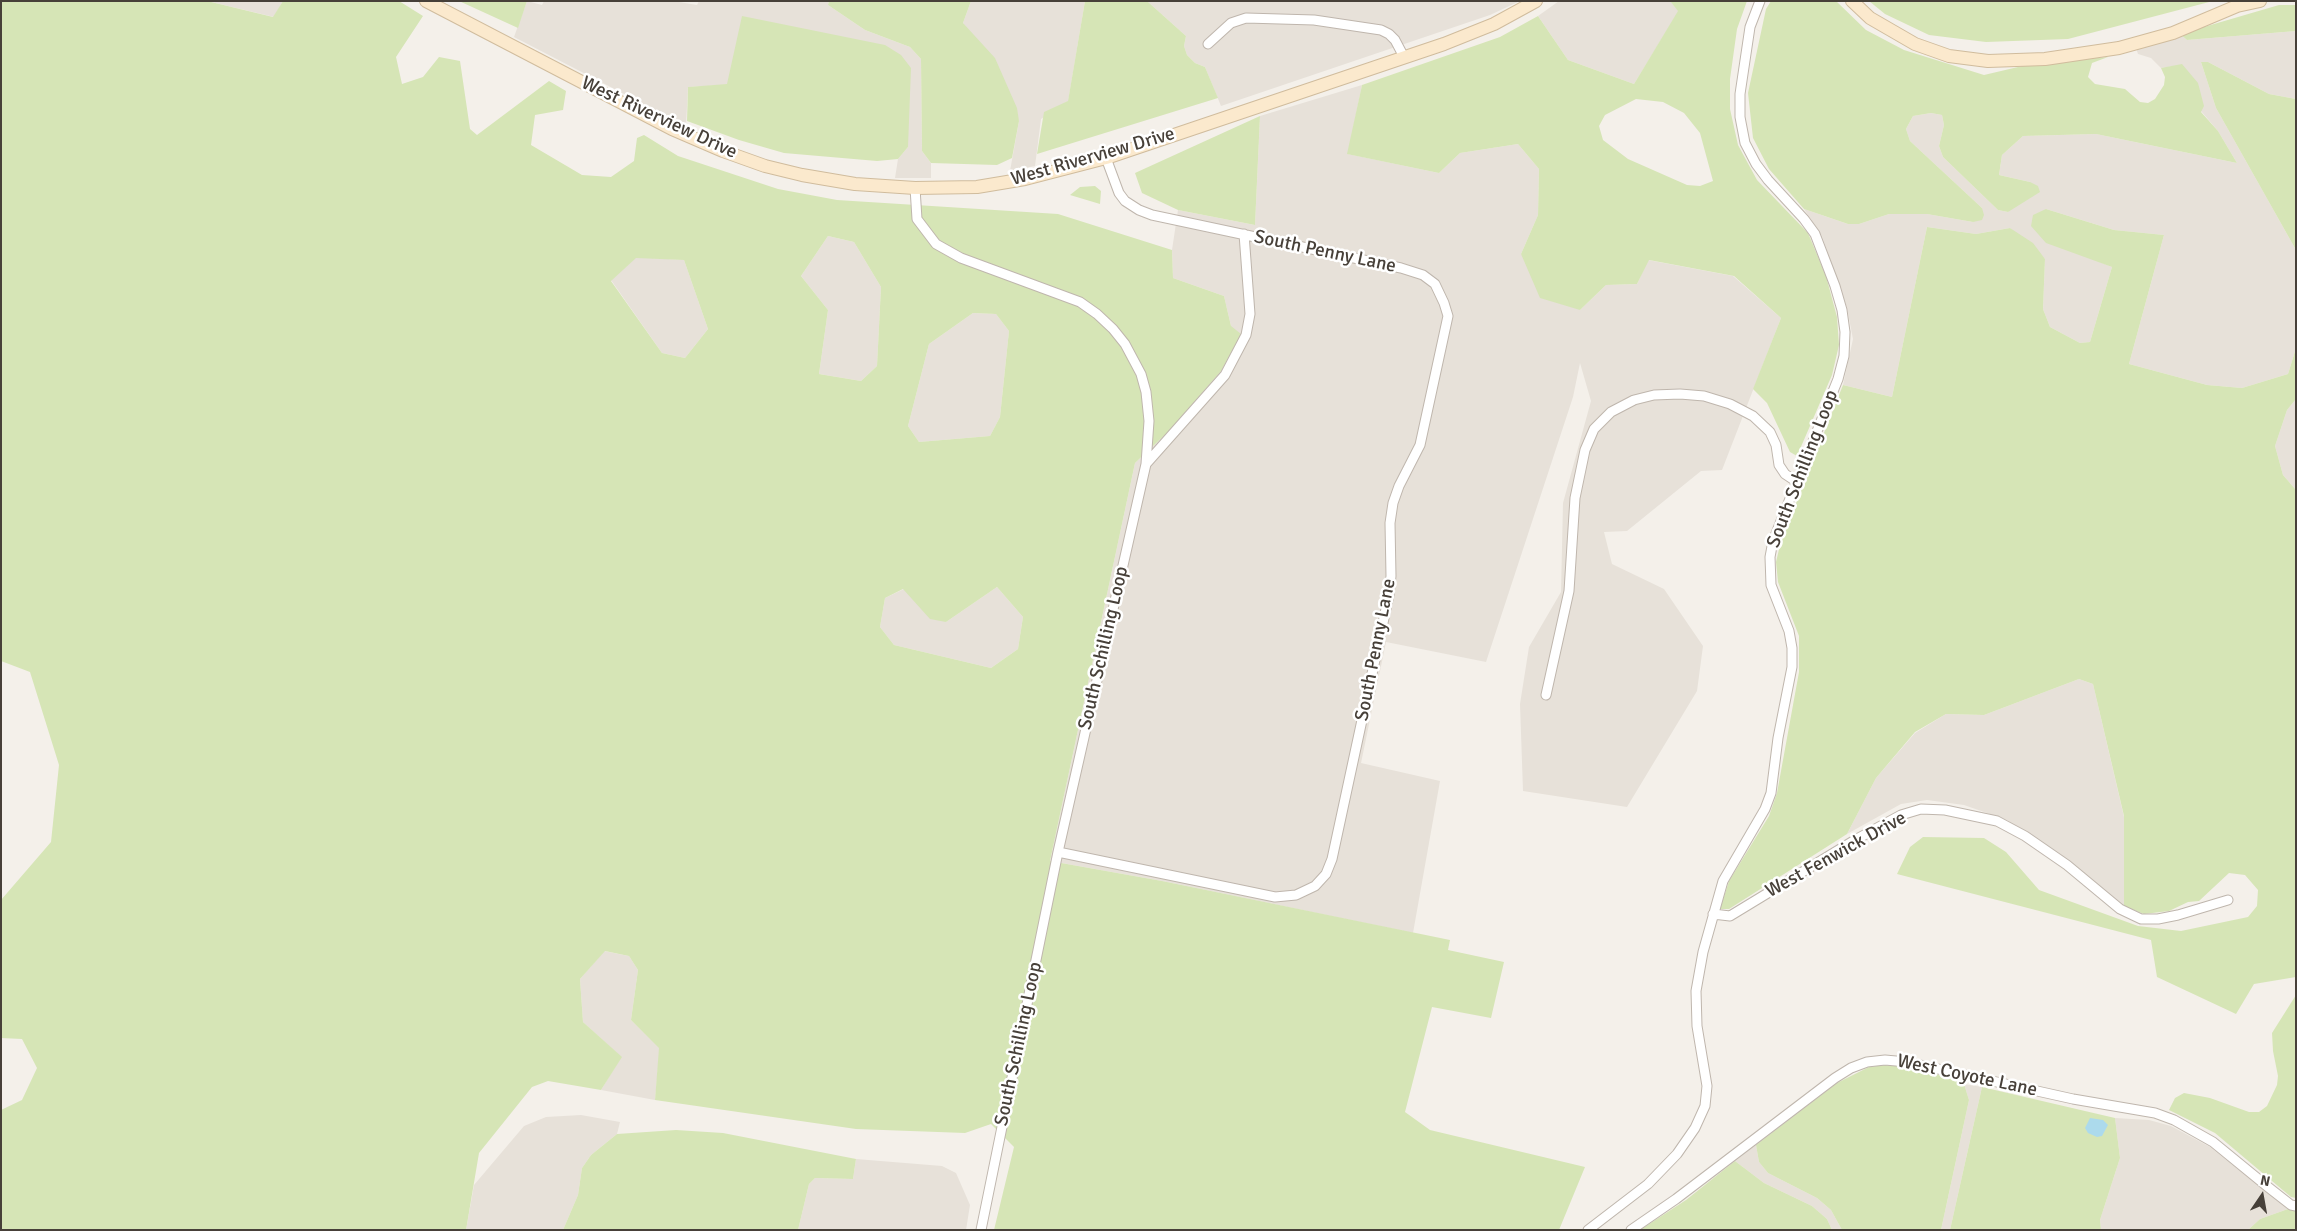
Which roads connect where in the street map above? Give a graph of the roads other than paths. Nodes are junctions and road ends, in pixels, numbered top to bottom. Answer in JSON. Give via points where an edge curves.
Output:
{"nodes":[{"id":1,"x":426,"y":1,"type":"edge"},
{"id":2,"x":1536,"y":1,"type":"edge"},
{"id":3,"x":1760,"y":1,"type":"edge"},
{"id":4,"x":1852,"y":1,"type":"edge"},
{"id":5,"x":2260,"y":1,"type":"edge"},
{"id":6,"x":2237,"y":4,"type":"edge"},
{"id":7,"x":1208,"y":44,"type":"dead end"},
{"id":8,"x":1404,"y":57,"type":"junction"},
{"id":9,"x":1106,"y":158,"type":"junction"},
{"id":10,"x":915,"y":188,"type":"junction"},
{"id":11,"x":1244,"y":234,"type":"junction"},
{"id":12,"x":1146,"y":464,"type":"junction"},
{"id":13,"x":1797,"y":482,"type":"junction"},
{"id":14,"x":1546,"y":695,"type":"dead end"},
{"id":15,"x":1058,"y":852,"type":"junction"},
{"id":16,"x":2228,"y":900,"type":"dead end"},
{"id":17,"x":1713,"y":914,"type":"junction"},
{"id":18,"x":2296,"y":1206,"type":"edge"},
{"id":19,"x":981,"y":1230,"type":"edge"},
{"id":20,"x":1588,"y":1230,"type":"edge"},
{"id":21,"x":1631,"y":1230,"type":"edge"}],
"edges":[{"from":1,"to":10,"type":"street","name":"West Riverview Drive","via":[[722,151],[802,175],[855,184]]},
{"from":2,"to":8,"type":"street","name":"West Riverview Drive","via":[[1494,24]]},
{"from":3,"to":13,"type":"street","name":"South Schilling Loop","via":[[1750,26],[1740,94],[1745,143],[1768,180],[1815,234],[1835,286],[1845,332],[1844,356],[1838,379]]},
{"from":4,"to":6,"type":"street","via":[[1870,18],[1915,44],[1949,56],[1988,62],[2045,59],[2119,48],[2173,33]]},
{"from":5,"to":6,"type":"street"},
{"from":7,"to":8,"type":"street","via":[[1232,24],[1246,18],[1314,20],[1381,30],[1395,40]]},
{"from":8,"to":9,"type":"street","name":"West Riverview Drive"},
{"from":9,"to":10,"type":"street","name":"West Riverview Drive","via":[[1025,179],[977,187]]},
{"from":9,"to":11,"type":"street","name":"South Penny Lane","via":[[1124,201],[1139,210]]},
{"from":10,"to":12,"type":"street","name":"South Schilling Loop","via":[[917,219],[936,244],[961,258],[1080,302],[1113,329],[1134,359],[1146,392],[1149,421]]},
{"from":11,"to":12,"type":"street","via":[[1250,314],[1246,335],[1225,375]]},
{"from":11,"to":15,"type":"street","name":"South Penny Lane","via":[[1423,275],[1440,292],[1448,316],[1423,436],[1393,504],[1389,595],[1332,859],[1326,874],[1315,886],[1296,895],[1275,897]]},
{"from":12,"to":15,"type":"street","name":"South Schilling Loop"},
{"from":13,"to":14,"type":"street","via":[[1779,465],[1770,432],[1753,416],[1730,404],[1704,396],[1663,395],[1634,400],[1611,412],[1594,429],[1585,450],[1575,498],[1569,591]]},
{"from":13,"to":17,"type":"street","name":"South Schilling Loop","via":[[1773,541],[1770,557],[1771,585],[1789,631],[1792,648],[1792,667],[1771,793],[1723,881]]},
{"from":15,"to":19,"type":"street","name":"South Schilling Loop"},
{"from":16,"to":17,"type":"street","name":"West Fenwick Drive","via":[[2178,915],[2141,919],[2120,909],[2067,865],[1997,821],[1945,810],[1921,809],[1855,840],[1730,916]]},
{"from":17,"to":20,"type":"street","name":"South Schilling Loop","via":[[1696,991],[1697,1026],[1708,1086],[1705,1106],[1677,1154],[1648,1184]]},
{"from":18,"to":21,"type":"street","name":"West Coyote Lane","via":[[2213,1142],[2155,1113],[1885,1060],[1859,1065],[1835,1078]]}]}
